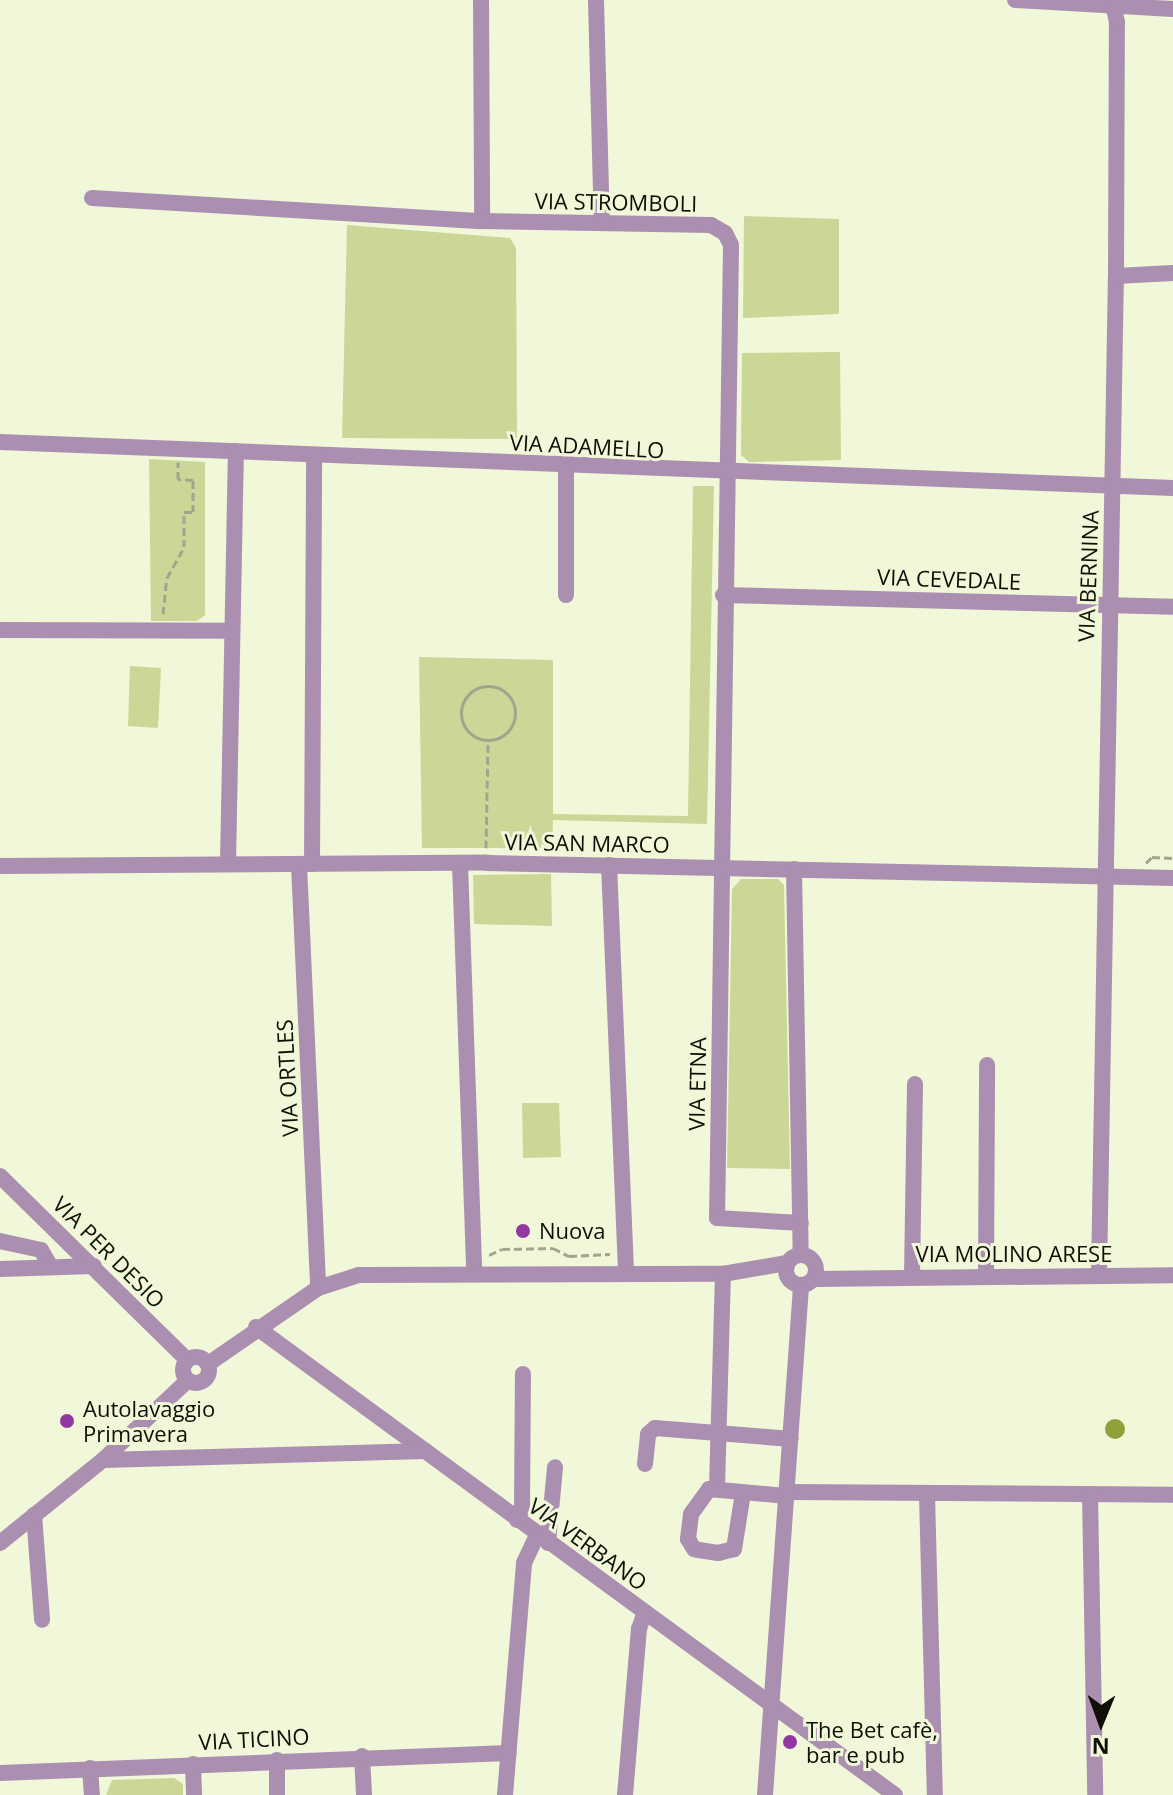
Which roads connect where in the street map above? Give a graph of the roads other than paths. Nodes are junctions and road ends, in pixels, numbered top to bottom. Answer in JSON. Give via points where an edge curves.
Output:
{"nodes":[{"id":1,"x":481,"y":0,"type":"edge"},
{"id":2,"x":596,"y":0,"type":"edge"},
{"id":3,"x":1015,"y":0,"type":"edge"},
{"id":4,"x":1112,"y":3,"type":"edge"},
{"id":5,"x":1173,"y":9,"type":"edge"},
{"id":6,"x":92,"y":198,"type":"dead end"},
{"id":7,"x":482,"y":221,"type":"junction"},
{"id":8,"x":602,"y":223,"type":"junction"},
{"id":9,"x":1173,"y":273,"type":"edge"},
{"id":10,"x":1116,"y":276,"type":"junction"},
{"id":11,"x":0,"y":442,"type":"edge"},
{"id":12,"x":236,"y":451,"type":"junction"},
{"id":13,"x":314,"y":455,"type":"junction"},
{"id":14,"x":566,"y":467,"type":"junction"},
{"id":15,"x":728,"y":474,"type":"junction"},
{"id":16,"x":1113,"y":486,"type":"junction"},
{"id":17,"x":1173,"y":488,"type":"edge"},
{"id":18,"x":566,"y":595,"type":"dead end"},
{"id":19,"x":723,"y":595,"type":"junction"},
{"id":20,"x":1108,"y":606,"type":"junction"},
{"id":21,"x":1173,"y":607,"type":"edge"},
{"id":22,"x":0,"y":630,"type":"edge"},
{"id":23,"x":232,"y":631,"type":"junction"},
{"id":24,"x":228,"y":864,"type":"junction"},
{"id":25,"x":305,"y":864,"type":"junction"},
{"id":26,"x":460,"y":864,"type":"junction"},
{"id":27,"x":609,"y":865,"type":"junction"},
{"id":28,"x":0,"y":866,"type":"edge"},
{"id":29,"x":722,"y":866,"type":"junction"},
{"id":30,"x":794,"y":869,"type":"junction"},
{"id":31,"x":1104,"y":878,"type":"junction"},
{"id":32,"x":1173,"y":878,"type":"edge"},
{"id":33,"x":987,"y":1065,"type":"dead end"},
{"id":34,"x":915,"y":1084,"type":"dead end"},
{"id":35,"x":0,"y":1176,"type":"edge"},
{"id":36,"x":801,"y":1223,"type":"junction"},
{"id":37,"x":0,"y":1241,"type":"edge"},
{"id":38,"x":94,"y":1266,"type":"junction"},
{"id":39,"x":51,"y":1267,"type":"junction"},
{"id":40,"x":0,"y":1269,"type":"edge"},
{"id":41,"x":801,"y":1270,"type":"junction"},
{"id":42,"x":474,"y":1273,"type":"junction"},
{"id":43,"x":626,"y":1273,"type":"junction"},
{"id":44,"x":723,"y":1274,"type":"junction"},
{"id":45,"x":1099,"y":1275,"type":"junction"},
{"id":46,"x":1173,"y":1275,"type":"edge"},
{"id":47,"x":912,"y":1276,"type":"junction"},
{"id":48,"x":986,"y":1276,"type":"junction"},
{"id":49,"x":318,"y":1288,"type":"junction"},
{"id":50,"x":256,"y":1327,"type":"junction"},
{"id":51,"x":187,"y":1360,"type":"junction"},
{"id":52,"x":208,"y":1364,"type":"junction"},
{"id":53,"x":523,"y":1374,"type":"dead end"},
{"id":54,"x":187,"y":1381,"type":"junction"},
{"id":55,"x":720,"y":1433,"type":"junction"},
{"id":56,"x":791,"y":1439,"type":"junction"},
{"id":57,"x":426,"y":1451,"type":"junction"},
{"id":58,"x":103,"y":1460,"type":"junction"},
{"id":59,"x":645,"y":1464,"type":"dead end"},
{"id":60,"x":555,"y":1467,"type":"dead end"},
{"id":61,"x":717,"y":1488,"type":"junction"},
{"id":62,"x":743,"y":1493,"type":"junction"},
{"id":63,"x":787,"y":1494,"type":"junction"},
{"id":64,"x":1090,"y":1494,"type":"junction"},
{"id":65,"x":927,"y":1495,"type":"junction"},
{"id":66,"x":1173,"y":1495,"type":"edge"},
{"id":67,"x":34,"y":1515,"type":"junction"},
{"id":68,"x":517,"y":1520,"type":"junction"},
{"id":69,"x":543,"y":1539,"type":"junction"},
{"id":70,"x":0,"y":1543,"type":"edge"},
{"id":71,"x":645,"y":1612,"type":"junction"},
{"id":72,"x":42,"y":1620,"type":"dead end"},
{"id":73,"x":771,"y":1701,"type":"junction"},
{"id":74,"x":509,"y":1753,"type":"junction"},
{"id":75,"x":362,"y":1756,"type":"junction"},
{"id":76,"x":277,"y":1760,"type":"junction"},
{"id":77,"x":193,"y":1764,"type":"junction"},
{"id":78,"x":90,"y":1768,"type":"junction"},
{"id":79,"x":0,"y":1773,"type":"edge"},
{"id":80,"x":92,"y":1795,"type":"edge"},
{"id":81,"x":194,"y":1795,"type":"edge"},
{"id":82,"x":277,"y":1795,"type":"edge"},
{"id":83,"x":364,"y":1795,"type":"edge"},
{"id":84,"x":505,"y":1795,"type":"edge"},
{"id":85,"x":625,"y":1795,"type":"edge"},
{"id":86,"x":765,"y":1795,"type":"edge"},
{"id":87,"x":895,"y":1795,"type":"edge"},
{"id":88,"x":935,"y":1795,"type":"edge"},
{"id":89,"x":1095,"y":1795,"type":"edge"}],
"edges":[{"from":1,"to":7,"type":"street"},
{"from":2,"to":8,"type":"street"},
{"from":3,"to":4,"type":"street"},
{"from":4,"to":5,"type":"street"},
{"from":4,"to":10,"type":"street","name":"VIA BERNINA"},
{"from":6,"to":7,"type":"street","name":"VIA STROMBOLI"},
{"from":7,"to":8,"type":"street","name":"VIA STROMBOLI"},
{"from":8,"to":15,"type":"street","name":"VIA STROMBOLI","via":[[711,225],[725,233],[731,245]]},
{"from":9,"to":10,"type":"street"},
{"from":10,"to":16,"type":"street","name":"VIA BERNINA"},
{"from":11,"to":12,"type":"street","name":"VIA ADAMELLO"},
{"from":12,"to":13,"type":"street","name":"VIA ADAMELLO"},
{"from":12,"to":23,"type":"street"},
{"from":13,"to":14,"type":"street","name":"VIA ADAMELLO"},
{"from":13,"to":25,"type":"street","name":"VIA ORTLES"},
{"from":14,"to":15,"type":"street","name":"VIA ADAMELLO"},
{"from":14,"to":18,"type":"street"},
{"from":15,"to":16,"type":"street","name":"VIA ADAMELLO"},
{"from":15,"to":19,"type":"street","name":"VIA ETNA"},
{"from":16,"to":17,"type":"street","name":"VIA ADAMELLO"},
{"from":16,"to":20,"type":"street","name":"VIA BERNINA"},
{"from":19,"to":20,"type":"street","name":"VIA CEVEDALE"},
{"from":19,"to":29,"type":"street","name":"VIA ETNA"},
{"from":20,"to":21,"type":"street","name":"VIA CEVEDALE"},
{"from":20,"to":31,"type":"street","name":"VIA BERNINA"},
{"from":22,"to":23,"type":"street"},
{"from":23,"to":24,"type":"street"},
{"from":24,"to":25,"type":"street","name":"VIA SAN MARCO"},
{"from":24,"to":28,"type":"street","name":"VIA SAN MARCO"},
{"from":25,"to":26,"type":"street","name":"VIA SAN MARCO"},
{"from":25,"to":49,"type":"street","name":"VIA ORTLES"},
{"from":26,"to":27,"type":"street","name":"VIA SAN MARCO"},
{"from":26,"to":42,"type":"street"},
{"from":27,"to":29,"type":"street","name":"VIA SAN MARCO"},
{"from":27,"to":43,"type":"street"},
{"from":29,"to":30,"type":"street","name":"VIA SAN MARCO"},
{"from":29,"to":36,"type":"street","name":"VIA ETNA","via":[[717,1218]]},
{"from":30,"to":31,"type":"street","name":"VIA SAN MARCO"},
{"from":30,"to":36,"type":"street"},
{"from":31,"to":32,"type":"street","name":"VIA SAN MARCO"},
{"from":31,"to":45,"type":"street","name":"VIA BERNINA"},
{"from":33,"to":48,"type":"street"},
{"from":34,"to":47,"type":"street"},
{"from":35,"to":38,"type":"street","name":"VIA PER DESIO"},
{"from":36,"to":41,"type":"street"},
{"from":37,"to":39,"type":"street","via":[[41,1250]]},
{"from":38,"to":39,"type":"street"},
{"from":38,"to":51,"type":"street","name":"VIA PER DESIO"},
{"from":39,"to":40,"type":"street"},
{"from":41,"to":44,"type":"street","name":"VIA MOLINO ARESE"},
{"from":41,"to":47,"type":"street","name":"VIA MOLINO ARESE"},
{"from":41,"to":56,"type":"street"},
{"from":42,"to":43,"type":"street","name":"VIA MOLINO ARESE"},
{"from":42,"to":49,"type":"street","name":"VIA MOLINO ARESE","via":[[359,1275]]},
{"from":43,"to":44,"type":"street","name":"VIA MOLINO ARESE"},
{"from":44,"to":55,"type":"street"},
{"from":45,"to":46,"type":"street","name":"VIA MOLINO ARESE"},
{"from":45,"to":48,"type":"street","name":"VIA MOLINO ARESE"},
{"from":47,"to":48,"type":"street","name":"VIA MOLINO ARESE"},
{"from":49,"to":50,"type":"street","name":"VIA MOLINO ARESE"},
{"from":50,"to":52,"type":"street","name":"VIA MOLINO ARESE"},
{"from":50,"to":57,"type":"street","name":"VIA VERBANO"},
{"from":51,"to":52,"type":"street","via":[[200,1357]]},
{"from":51,"to":54,"type":"street","via":[[182,1371]]},
{"from":52,"to":54,"type":"street","via":[[207,1379]]},
{"from":53,"to":68,"type":"street","via":[[522,1509]]},
{"from":54,"to":58,"type":"street"},
{"from":55,"to":56,"type":"street"},
{"from":55,"to":59,"type":"street","via":[[652,1429]]},
{"from":55,"to":61,"type":"street"},
{"from":56,"to":63,"type":"street"},
{"from":57,"to":58,"type":"street"},
{"from":57,"to":68,"type":"street","name":"VIA VERBANO"},
{"from":58,"to":67,"type":"street"},
{"from":60,"to":69,"type":"street"},
{"from":61,"to":62,"type":"street"},
{"from":61,"to":62,"type":"street","via":[[705,1493],[691,1514],[688,1539],[698,1552],[734,1549]]},
{"from":62,"to":63,"type":"street"},
{"from":63,"to":65,"type":"street"},
{"from":63,"to":73,"type":"street"},
{"from":64,"to":65,"type":"street"},
{"from":64,"to":66,"type":"street"},
{"from":64,"to":89,"type":"street"},
{"from":65,"to":88,"type":"street"},
{"from":67,"to":70,"type":"street"},
{"from":67,"to":72,"type":"street"},
{"from":68,"to":69,"type":"street","name":"VIA VERBANO"},
{"from":69,"to":71,"type":"street","name":"VIA VERBANO"},
{"from":69,"to":74,"type":"street","via":[[524,1563]]},
{"from":71,"to":73,"type":"street","name":"VIA VERBANO"},
{"from":71,"to":85,"type":"street","via":[[638,1635]]},
{"from":73,"to":86,"type":"street"},
{"from":73,"to":87,"type":"street","name":"VIA VERBANO"},
{"from":74,"to":75,"type":"street","name":"VIA TICINO"},
{"from":74,"to":84,"type":"street"},
{"from":75,"to":76,"type":"street","name":"VIA TICINO"},
{"from":75,"to":83,"type":"street"},
{"from":76,"to":77,"type":"street","name":"VIA TICINO"},
{"from":76,"to":82,"type":"street"},
{"from":77,"to":78,"type":"street","name":"VIA TICINO"},
{"from":77,"to":81,"type":"street"},
{"from":78,"to":79,"type":"street","name":"VIA TICINO"},
{"from":78,"to":80,"type":"street"}]}
